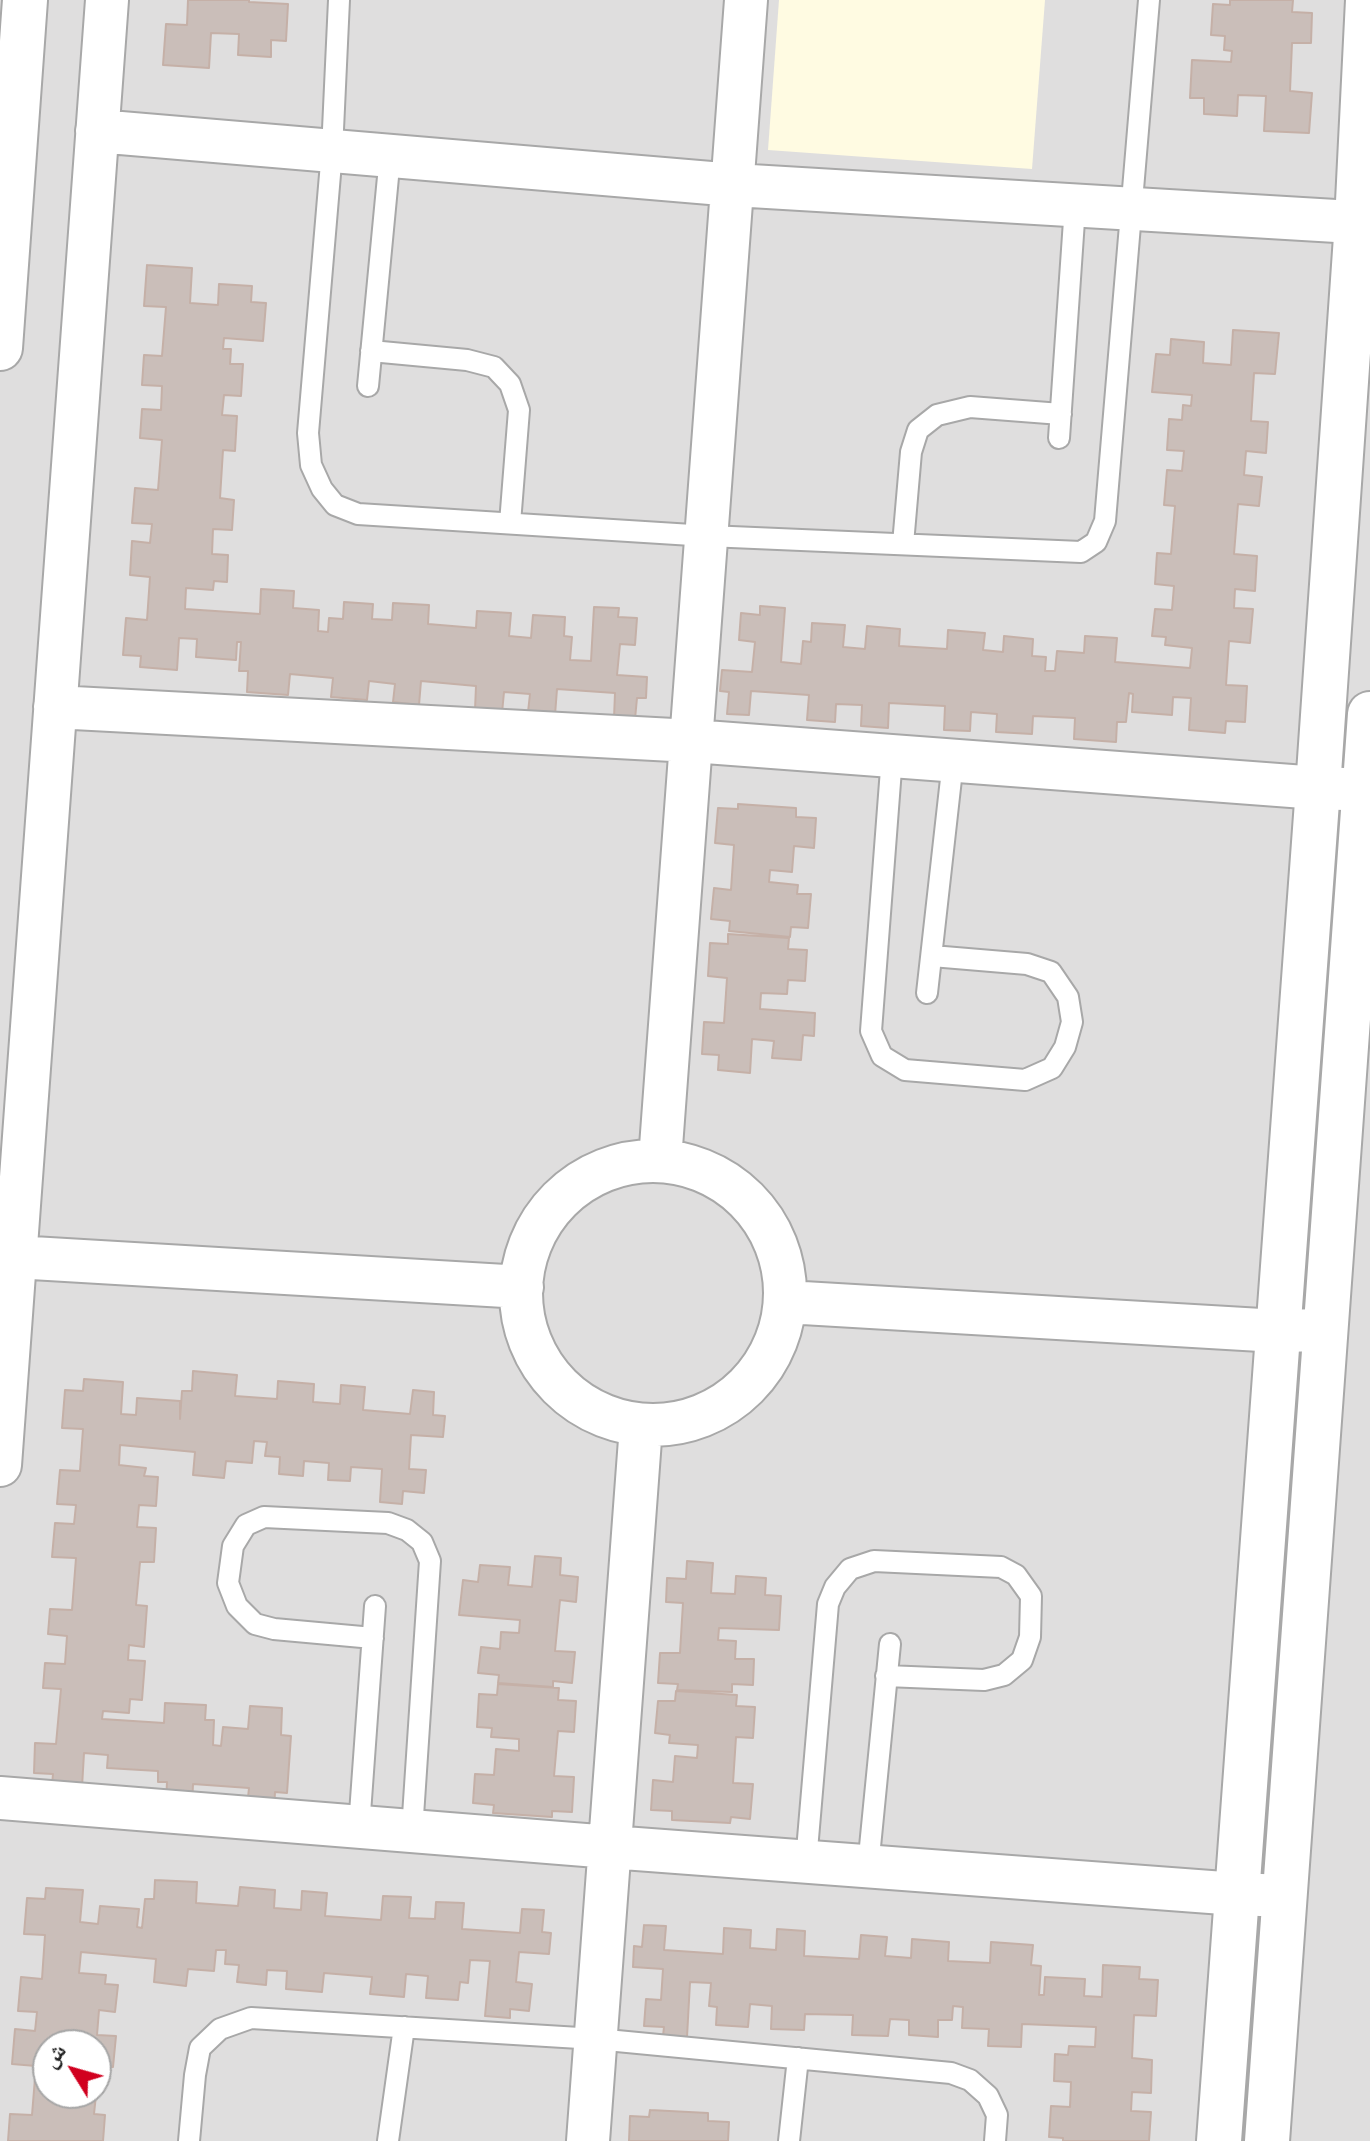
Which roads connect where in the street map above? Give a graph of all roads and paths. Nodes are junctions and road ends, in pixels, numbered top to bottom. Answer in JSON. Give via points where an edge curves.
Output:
{"nodes":[{"id":1,"x":25,"y":0,"type":"edge"},
{"id":2,"x":107,"y":0,"type":"edge"},
{"id":3,"x":339,"y":0,"type":"edge"},
{"id":4,"x":746,"y":0,"type":"edge"},
{"id":5,"x":1149,"y":0,"type":"edge"},
{"id":6,"x":1368,"y":0,"type":"edge"},
{"id":7,"x":97,"y":131,"type":"junction"},
{"id":8,"x":332,"y":151,"type":"junction"},
{"id":9,"x":390,"y":156,"type":"junction"},
{"id":10,"x":734,"y":185,"type":"junction"},
{"id":11,"x":1075,"y":206,"type":"junction"},
{"id":12,"x":1132,"y":209,"type":"junction"},
{"id":13,"x":1364,"y":222,"type":"edge"},
{"id":14,"x":0,"y":348,"type":"edge"},
{"id":15,"x":371,"y":351,"type":"junction"},
{"id":16,"x":368,"y":386,"type":"dead end"},
{"id":17,"x":1061,"y":414,"type":"junction"},
{"id":18,"x":1059,"y":438,"type":"dead end"},
{"id":19,"x":510,"y":523,"type":"junction"},
{"id":20,"x":708,"y":536,"type":"junction"},
{"id":21,"x":903,"y":544,"type":"junction"},
{"id":22,"x":55,"y":707,"type":"junction"},
{"id":23,"x":1370,"y":714,"type":"edge"},
{"id":24,"x":692,"y":741,"type":"junction"},
{"id":25,"x":892,"y":756,"type":"junction"},
{"id":26,"x":953,"y":761,"type":"junction"},
{"id":27,"x":1318,"y":788,"type":"junction"},
{"id":28,"x":1367,"y":790,"type":"edge"},
{"id":29,"x":932,"y":956,"type":"junction"},
{"id":30,"x":927,"y":993,"type":"dead end"},
{"id":31,"x":660,"y":1160,"type":"junction"},
{"id":32,"x":15,"y":1257,"type":"junction"},
{"id":33,"x":522,"y":1287,"type":"junction"},
{"id":34,"x":786,"y":1302,"type":"junction"},
{"id":35,"x":1325,"y":1330,"type":"junction"},
{"id":36,"x":1278,"y":1331,"type":"junction"},
{"id":37,"x":641,"y":1426,"type":"junction"},
{"id":38,"x":0,"y":1465,"type":"edge"},
{"id":39,"x":375,"y":1606,"type":"dead end"},
{"id":40,"x":373,"y":1638,"type":"junction"},
{"id":41,"x":890,"y":1644,"type":"dead end"},
{"id":42,"x":886,"y":1676,"type":"junction"},
{"id":43,"x":0,"y":1798,"type":"edge"},
{"id":44,"x":359,"y":1827,"type":"junction"},
{"id":45,"x":412,"y":1831,"type":"junction"},
{"id":46,"x":610,"y":1847,"type":"junction"},
{"id":47,"x":806,"y":1862,"type":"junction"},
{"id":48,"x":868,"y":1867,"type":"junction"},
{"id":49,"x":1237,"y":1894,"type":"junction"},
{"id":50,"x":1285,"y":1896,"type":"junction"},
{"id":51,"x":404,"y":2027,"type":"junction"},
{"id":52,"x":596,"y":2039,"type":"junction"},
{"id":53,"x":798,"y":2058,"type":"junction"},
{"id":54,"x":189,"y":2141,"type":"edge"},
{"id":55,"x":388,"y":2141,"type":"edge"},
{"id":56,"x":588,"y":2141,"type":"edge"},
{"id":57,"x":789,"y":2141,"type":"edge"},
{"id":58,"x":995,"y":2141,"type":"edge"},
{"id":59,"x":1219,"y":2141,"type":"edge"},
{"id":60,"x":1267,"y":2141,"type":"edge"}],
"edges":[{"from":1,"to":14,"type":"street"},
{"from":2,"to":7,"type":"street"},
{"from":3,"to":8,"type":"lane"},
{"from":4,"to":10,"type":"street"},
{"from":5,"to":12,"type":"lane"},
{"from":6,"to":13,"type":"street"},
{"from":7,"to":8,"type":"street"},
{"from":7,"to":22,"type":"street"},
{"from":8,"to":9,"type":"street"},
{"from":8,"to":19,"type":"lane","via":[[308,433],[311,465],[322,489],[335,505],[358,514]]},
{"from":9,"to":10,"type":"street"},
{"from":9,"to":15,"type":"lane"},
{"from":10,"to":11,"type":"street"},
{"from":10,"to":20,"type":"street"},
{"from":11,"to":12,"type":"street"},
{"from":11,"to":17,"type":"lane"},
{"from":12,"to":13,"type":"street"},
{"from":12,"to":21,"type":"lane","via":[[1105,521],[1096,542],[1081,552]]},
{"from":13,"to":27,"type":"street"},
{"from":15,"to":16,"type":"lane"},
{"from":15,"to":19,"type":"lane","via":[[467,360],[494,367],[510,384],[519,410]]},
{"from":17,"to":18,"type":"lane"},
{"from":17,"to":21,"type":"lane","via":[[970,407],[937,415],[918,430],[911,452]]},
{"from":19,"to":20,"type":"lane"},
{"from":20,"to":21,"type":"lane"},
{"from":20,"to":24,"type":"street"},
{"from":22,"to":24,"type":"street"},
{"from":22,"to":32,"type":"street"},
{"from":23,"to":28,"type":"street"},
{"from":24,"to":25,"type":"street"},
{"from":24,"to":31,"type":"street"},
{"from":25,"to":26,"type":"street"},
{"from":25,"to":29,"type":"lane","via":[[871,1031],[882,1056],[905,1070],[1025,1080],[1052,1068],[1072,1022],[1068,997],[1051,972],[1027,964]]},
{"from":26,"to":27,"type":"street"},
{"from":26,"to":29,"type":"lane"},
{"from":27,"to":28,"type":"street"},
{"from":27,"to":36,"type":"street"},
{"from":28,"to":35,"type":"street"},
{"from":29,"to":30,"type":"lane"},
{"from":31,"to":33,"type":"street","via":[[615,1165],[575,1186],[542,1219],[524,1261]]},
{"from":31,"to":34,"type":"street","via":[[702,1169],[738,1189],[766,1221],[783,1260]]},
{"from":32,"to":33,"type":"street"},
{"from":32,"to":38,"type":"street"},
{"from":33,"to":37,"type":"street","via":[[520,1306],[533,1350],[559,1388],[596,1414]]},
{"from":34,"to":36,"type":"street"},
{"from":34,"to":37,"type":"street","via":[[776,1343],[754,1380],[733,1398],[683,1423]]},
{"from":35,"to":36,"type":"street"},
{"from":35,"to":50,"type":"street"},
{"from":36,"to":49,"type":"street"},
{"from":37,"to":46,"type":"street"},
{"from":39,"to":40,"type":"lane"},
{"from":40,"to":44,"type":"lane"},
{"from":40,"to":45,"type":"lane","via":[[255,1624],[237,1606],[228,1583],[233,1546],[246,1525],[264,1517],[388,1523],[422,1542],[430,1561]]},
{"from":41,"to":42,"type":"lane"},
{"from":42,"to":47,"type":"lane","via":[[984,1680],[1004,1675],[1022,1660],[1030,1637],[1031,1596],[1016,1575],[1001,1567],[874,1561],[850,1569],[828,1604]]},
{"from":42,"to":48,"type":"lane"},
{"from":43,"to":44,"type":"street"},
{"from":44,"to":45,"type":"street"},
{"from":45,"to":46,"type":"street"},
{"from":46,"to":47,"type":"street"},
{"from":46,"to":52,"type":"street"},
{"from":47,"to":48,"type":"street"},
{"from":48,"to":49,"type":"street"},
{"from":49,"to":50,"type":"street"},
{"from":49,"to":59,"type":"street"},
{"from":50,"to":60,"type":"street"},
{"from":51,"to":52,"type":"lane"},
{"from":51,"to":54,"type":"lane","via":[[251,2018],[220,2029],[200,2048]]},
{"from":51,"to":55,"type":"lane"},
{"from":52,"to":53,"type":"lane"},
{"from":52,"to":56,"type":"street"},
{"from":53,"to":57,"type":"lane"},
{"from":53,"to":58,"type":"lane","via":[[951,2073],[970,2080],[988,2096],[997,2115]]}]}
